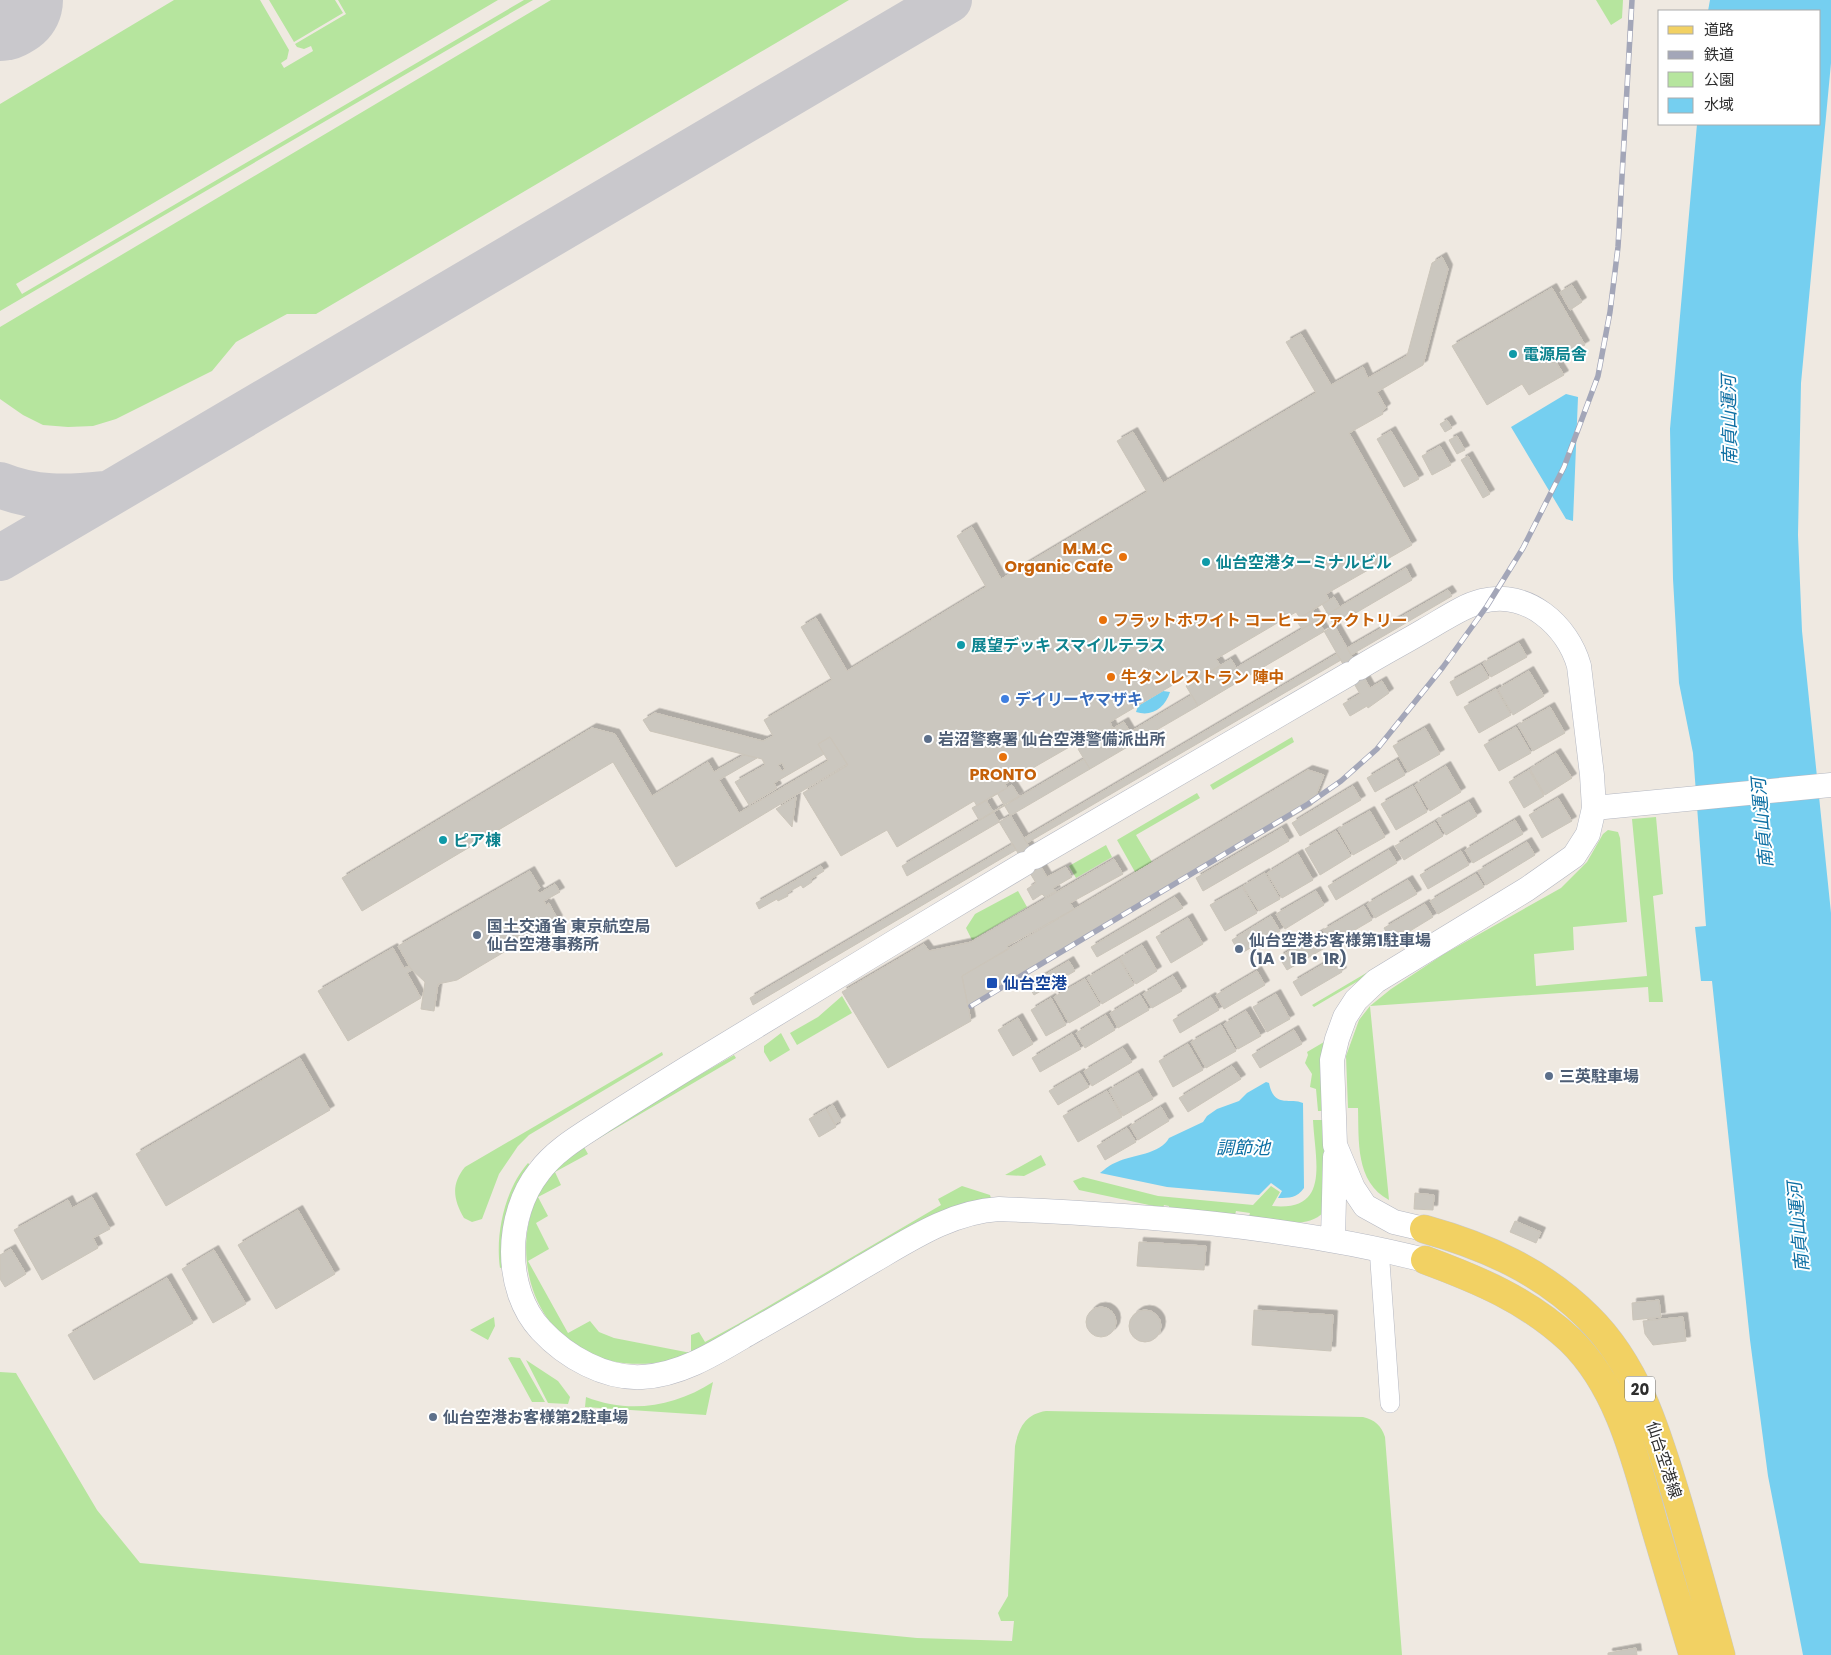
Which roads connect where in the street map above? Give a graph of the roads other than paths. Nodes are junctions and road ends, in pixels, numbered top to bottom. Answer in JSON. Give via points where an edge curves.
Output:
{"nodes":[{"id":1,"x":1831,"y":784,"type":"edge"},
{"id":2,"x":1594,"y":808,"type":"junction"},
{"id":3,"x":1336,"y":1146,"type":"junction"},
{"id":4,"x":1424,"y":1229,"type":"joint"},
{"id":5,"x":1332,"y":1239,"type":"junction"},
{"id":6,"x":1379,"y":1248,"type":"junction"},
{"id":7,"x":1425,"y":1260,"type":"joint"},
{"id":8,"x":1530,"y":1271,"type":"junction"},
{"id":9,"x":1511,"y":1298,"type":"junction"},
{"id":10,"x":1622,"y":1361,"type":"junction"},
{"id":11,"x":1598,"y":1377,"type":"junction"},
{"id":12,"x":1390,"y":1403,"type":"dead end"},
{"id":13,"x":1693,"y":1655,"type":"edge"},
{"id":14,"x":1721,"y":1655,"type":"edge"}],
"edges":[{"from":1,"to":2,"type":"street"},
{"from":2,"to":3,"type":"street","via":[[1588,834],[1574,856],[1527,889],[1376,981],[1356,1000],[1345,1018],[1332,1060]]},
{"from":2,"to":5,"type":"street","via":[[1579,666],[1568,639],[1541,611],[1509,599],[1482,600],[1455,612],[1030,861],[647,1092],[567,1144],[539,1171],[525,1194],[512,1247],[520,1292],[532,1319],[541,1330],[585,1364],[611,1374],[638,1377],[680,1370],[724,1349],[933,1227],[980,1210],[999,1208],[1126,1216]]},
{"from":3,"to":4,"type":"street","via":[[1353,1188],[1365,1206],[1394,1222]]},
{"from":3,"to":5,"type":"street"},
{"from":4,"to":8,"type":"main road","name":"仙台空港線","number":"20","via":[[1482,1247]]},
{"from":5,"to":6,"type":"street"},
{"from":6,"to":7,"type":"street"},
{"from":6,"to":12,"type":"street"},
{"from":7,"to":9,"type":"main road","name":"仙台空港線","number":"20","via":[[1483,1282]]},
{"from":8,"to":9,"type":"street"},
{"from":8,"to":10,"type":"main road","name":"仙台空港線","number":"20","via":[[1588,1317]]},
{"from":9,"to":11,"type":"main road","name":"仙台空港線","number":"20","via":[[1570,1341]]},
{"from":10,"to":11,"type":"street"},
{"from":10,"to":14,"type":"main road","name":"仙台空港線","number":"20","via":[[1639,1388],[1663,1453]]},
{"from":11,"to":13,"type":"main road","name":"仙台空港線","number":"20","via":[[1615,1407],[1635,1457]]}]}
